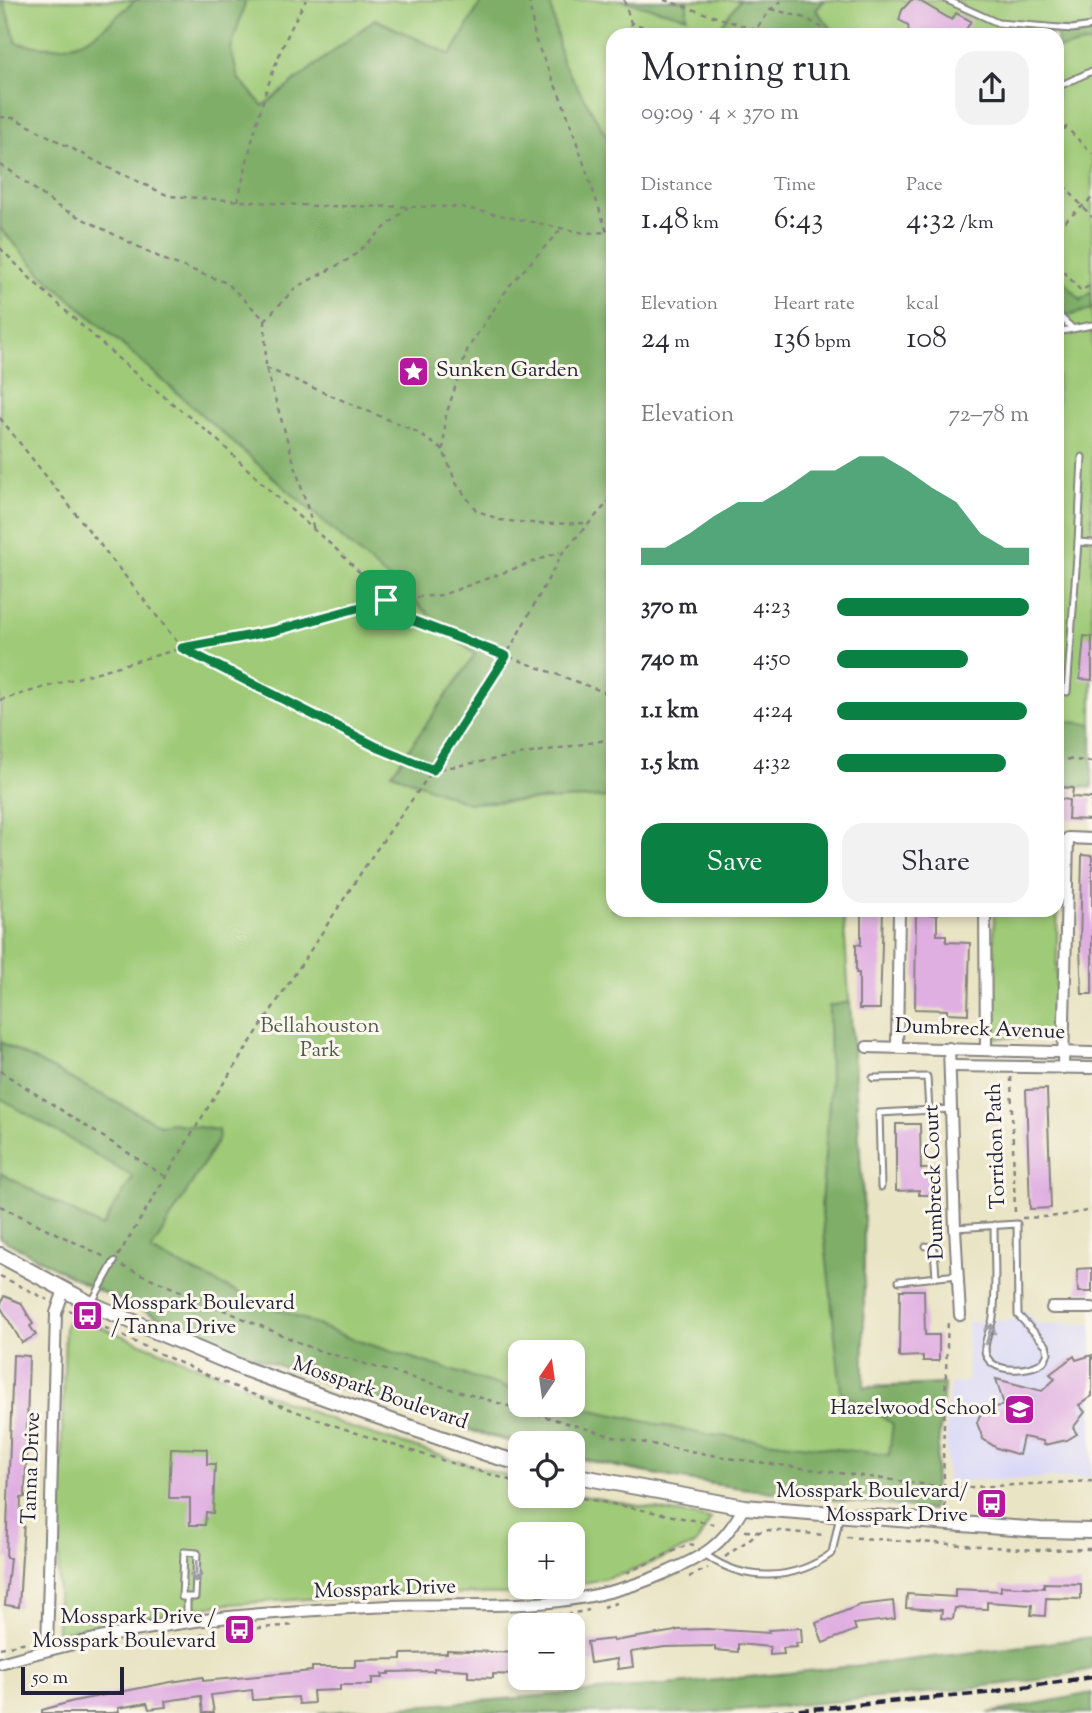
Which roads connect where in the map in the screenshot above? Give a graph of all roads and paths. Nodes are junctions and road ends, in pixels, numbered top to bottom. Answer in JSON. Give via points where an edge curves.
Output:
{"nodes":[{"id":1,"x":306,"y":0,"type":"edge"},
{"id":2,"x":528,"y":0,"type":"edge"},
{"id":3,"x":624,"y":0,"type":"edge"},
{"id":4,"x":664,"y":0,"type":"edge"},
{"id":5,"x":783,"y":0,"type":"edge"},
{"id":6,"x":947,"y":0,"type":"edge"},
{"id":7,"x":771,"y":9,"type":"junction"},
{"id":8,"x":631,"y":23,"type":"junction"},
{"id":9,"x":1092,"y":26,"type":"edge"},
{"id":10,"x":632,"y":28,"type":"edge"},
{"id":11,"x":650,"y":28,"type":"edge"},
{"id":12,"x":750,"y":28,"type":"edge"},
{"id":13,"x":757,"y":28,"type":"edge"},
{"id":14,"x":823,"y":28,"type":"edge"},
{"id":15,"x":1060,"y":28,"type":"edge"},
{"id":16,"x":1064,"y":28,"type":"edge"},
{"id":17,"x":1092,"y":71,"type":"edge"},
{"id":18,"x":1064,"y":84,"type":"edge"},
{"id":19,"x":0,"y":117,"type":"edge"},
{"id":20,"x":1064,"y":129,"type":"edge"},
{"id":21,"x":1092,"y":154,"type":"edge"},
{"id":22,"x":0,"y":165,"type":"edge"},
{"id":23,"x":1064,"y":186,"type":"edge"},
{"id":24,"x":1092,"y":198,"type":"edge"},
{"id":25,"x":237,"y":201,"type":"junction"},
{"id":26,"x":1082,"y":206,"type":"junction"},
{"id":27,"x":408,"y":207,"type":"junction"},
{"id":28,"x":1092,"y":217,"type":"edge"},
{"id":29,"x":1064,"y":222,"type":"edge"},
{"id":30,"x":562,"y":228,"type":"junction"},
{"id":31,"x":606,"y":229,"type":"edge"},
{"id":32,"x":606,"y":232,"type":"edge"},
{"id":33,"x":0,"y":248,"type":"edge"},
{"id":34,"x":1064,"y":272,"type":"edge"},
{"id":35,"x":1092,"y":284,"type":"edge"},
{"id":36,"x":265,"y":320,"type":"junction"},
{"id":37,"x":1064,"y":321,"type":"edge"},
{"id":38,"x":1092,"y":325,"type":"edge"},
{"id":39,"x":1072,"y":328,"type":"junction"},
{"id":40,"x":1064,"y":330,"type":"edge"},
{"id":41,"x":266,"y":368,"type":"junction"},
{"id":42,"x":0,"y":418,"type":"edge"},
{"id":43,"x":443,"y":450,"type":"junction"},
{"id":44,"x":1082,"y":457,"type":"dead end"},
{"id":45,"x":606,"y":505,"type":"edge"},
{"id":46,"x":589,"y":523,"type":"junction"},
{"id":47,"x":314,"y":530,"type":"junction"},
{"id":48,"x":1078,"y":542,"type":"junction"},
{"id":49,"x":1092,"y":543,"type":"edge"},
{"id":50,"x":563,"y":551,"type":"junction"},
{"id":51,"x":386,"y":600,"type":"junction"},
{"id":52,"x":182,"y":648,"type":"junction"},
{"id":53,"x":506,"y":656,"type":"junction"},
{"id":54,"x":1067,"y":692,"type":"dead end"},
{"id":55,"x":606,"y":693,"type":"edge"},
{"id":56,"x":0,"y":700,"type":"edge"},
{"id":57,"x":606,"y":739,"type":"edge"},
{"id":58,"x":1064,"y":759,"type":"edge"},
{"id":59,"x":1092,"y":762,"type":"edge"},
{"id":60,"x":433,"y":770,"type":"junction"},
{"id":61,"x":1092,"y":839,"type":"edge"},
{"id":62,"x":899,"y":917,"type":"edge"},
{"id":63,"x":985,"y":917,"type":"edge"},
{"id":64,"x":897,"y":1046,"type":"junction"},
{"id":65,"x":867,"y":1047,"type":"dead end"},
{"id":66,"x":949,"y":1048,"type":"junction"},
{"id":67,"x":986,"y":1049,"type":"junction"},
{"id":68,"x":1064,"y":1051,"type":"junction"},
{"id":69,"x":1092,"y":1053,"type":"edge"},
{"id":70,"x":951,"y":1066,"type":"junction"},
{"id":71,"x":1011,"y":1066,"type":"junction"},
{"id":72,"x":1063,"y":1068,"type":"junction"},
{"id":73,"x":1092,"y":1068,"type":"edge"},
{"id":74,"x":0,"y":1071,"type":"edge"},
{"id":75,"x":873,"y":1078,"type":"dead end"},
{"id":76,"x":952,"y":1109,"type":"junction"},
{"id":77,"x":929,"y":1110,"type":"junction"},
{"id":78,"x":166,"y":1177,"type":"junction"},
{"id":79,"x":881,"y":1187,"type":"dead end"},
{"id":80,"x":0,"y":1206,"type":"edge"},
{"id":81,"x":1092,"y":1210,"type":"edge"},
{"id":82,"x":1016,"y":1221,"type":"junction"},
{"id":83,"x":994,"y":1226,"type":"junction"},
{"id":84,"x":955,"y":1228,"type":"junction"},
{"id":85,"x":926,"y":1246,"type":"dead end"},
{"id":86,"x":0,"y":1255,"type":"edge"},
{"id":87,"x":114,"y":1262,"type":"junction"},
{"id":88,"x":958,"y":1275,"type":"junction"},
{"id":89,"x":936,"y":1277,"type":"junction"},
{"id":90,"x":899,"y":1281,"type":"dead end"},
{"id":91,"x":64,"y":1290,"type":"junction"},
{"id":92,"x":91,"y":1304,"type":"junction"},
{"id":93,"x":1052,"y":1308,"type":"dead end"},
{"id":94,"x":1092,"y":1308,"type":"edge"},
{"id":95,"x":960,"y":1315,"type":"joint"},
{"id":96,"x":508,"y":1460,"type":"edge"},
{"id":97,"x":585,"y":1477,"type":"edge"},
{"id":98,"x":1092,"y":1481,"type":"edge"},
{"id":99,"x":944,"y":1487,"type":"junction"},
{"id":100,"x":585,"y":1498,"type":"edge"},
{"id":101,"x":744,"y":1507,"type":"junction"},
{"id":102,"x":840,"y":1514,"type":"junction"},
{"id":103,"x":945,"y":1522,"type":"junction"},
{"id":104,"x":1092,"y":1522,"type":"edge"},
{"id":105,"x":732,"y":1529,"type":"junction"},
{"id":106,"x":1040,"y":1530,"type":"junction"},
{"id":107,"x":1092,"y":1531,"type":"edge"},
{"id":108,"x":759,"y":1532,"type":"dead end"},
{"id":109,"x":714,"y":1546,"type":"junction"},
{"id":110,"x":706,"y":1555,"type":"junction"},
{"id":111,"x":619,"y":1577,"type":"dead end"},
{"id":112,"x":187,"y":1597,"type":"junction"},
{"id":113,"x":187,"y":1623,"type":"junction"},
{"id":114,"x":47,"y":1649,"type":"junction"},
{"id":115,"x":0,"y":1663,"type":"edge"}],
"edges":[{"from":1,"to":25,"type":"path","via":[[266,94]]},
{"from":2,"to":31,"type":"path","via":[[535,40],[565,108]]},
{"from":3,"to":8,"type":"path"},
{"from":4,"to":12,"type":"path"},
{"from":5,"to":7,"type":"path"},
{"from":6,"to":15,"type":"lane","via":[[998,23]]},
{"from":7,"to":13,"type":"path"},
{"from":7,"to":14,"type":"path"},
{"from":8,"to":10,"type":"path"},
{"from":8,"to":11,"type":"path"},
{"from":9,"to":16,"type":"lane"},
{"from":17,"to":18,"type":"lane"},
{"from":19,"to":25,"type":"path","via":[[14,118],[169,195]]},
{"from":20,"to":21,"type":"path"},
{"from":22,"to":36,"type":"path","via":[[57,206],[165,261],[227,283]]},
{"from":23,"to":26,"type":"path"},
{"from":24,"to":26,"type":"path"},
{"from":25,"to":27,"type":"path"},
{"from":26,"to":28,"type":"path"},
{"from":26,"to":29,"type":"path"},
{"from":27,"to":30,"type":"path","via":[[461,207]]},
{"from":27,"to":36,"type":"path","via":[[351,258],[295,288]]},
{"from":30,"to":32,"type":"path"},
{"from":30,"to":43,"type":"path","via":[[510,285],[468,348],[446,415]]},
{"from":33,"to":47,"type":"path"},
{"from":34,"to":35,"type":"path","via":[[1081,292]]},
{"from":36,"to":41,"type":"path"},
{"from":37,"to":39,"type":"lane"},
{"from":38,"to":39,"type":"lane"},
{"from":39,"to":40,"type":"lane"},
{"from":41,"to":43,"type":"path","via":[[415,431]]},
{"from":41,"to":47,"type":"path"},
{"from":42,"to":52,"type":"path"},
{"from":43,"to":46,"type":"path","via":[[456,482],[476,510],[500,520]]},
{"from":44,"to":48,"type":"lane"},
{"from":45,"to":46,"type":"path"},
{"from":46,"to":50,"type":"path"},
{"from":47,"to":51,"type":"path"},
{"from":48,"to":49,"type":"lane"},
{"from":48,"to":54,"type":"lane"},
{"from":50,"to":51,"type":"path","via":[[442,595]]},
{"from":50,"to":53,"type":"path"},
{"from":51,"to":52,"type":"path","via":[[274,631]]},
{"from":51,"to":53,"type":"path","via":[[406,618]]},
{"from":52,"to":56,"type":"path"},
{"from":52,"to":60,"type":"path","via":[[377,747]]},
{"from":53,"to":55,"type":"path"},
{"from":53,"to":60,"type":"path"},
{"from":57,"to":60,"type":"path"},
{"from":58,"to":59,"type":"path"},
{"from":60,"to":78,"type":"path","via":[[217,1092]]},
{"from":61,"to":68,"type":"street","via":[[1068,838]]},
{"from":62,"to":64,"type":"street"},
{"from":63,"to":67,"type":"street"},
{"from":64,"to":65,"type":"street","name":"Dumbreck Avenue"},
{"from":64,"to":66,"type":"street","name":"Dumbreck Avenue"},
{"from":66,"to":67,"type":"street","name":"Dumbreck Avenue"},
{"from":66,"to":70,"type":"street","name":"Dumbreck Court"},
{"from":67,"to":68,"type":"street","name":"Dumbreck Avenue"},
{"from":68,"to":69,"type":"street","name":"Dumbreck Avenue"},
{"from":68,"to":72,"type":"street"},
{"from":70,"to":71,"type":"street","name":"Dumbreck Avenue"},
{"from":70,"to":76,"type":"street","name":"Dumbreck Court"},
{"from":71,"to":72,"type":"street","name":"Dumbreck Avenue"},
{"from":71,"to":82,"type":"path","name":"Torridon Path"},
{"from":72,"to":73,"type":"street","name":"Dumbreck Avenue"},
{"from":74,"to":78,"type":"path"},
{"from":75,"to":77,"type":"lane","via":[[927,1077]]},
{"from":76,"to":77,"type":"lane"},
{"from":76,"to":84,"type":"street","name":"Dumbreck Court"},
{"from":77,"to":79,"type":"lane","via":[[879,1113]]},
{"from":78,"to":87,"type":"path"},
{"from":80,"to":87,"type":"path"},
{"from":81,"to":82,"type":"path"},
{"from":82,"to":83,"type":"lane"},
{"from":82,"to":83,"type":"lane","one_way":true,"via":[[1018,1315],[1048,1350],[1044,1362],[1028,1370],[1003,1367],[986,1356],[994,1310]]},
{"from":83,"to":84,"type":"lane"},
{"from":84,"to":88,"type":"street","name":"Dumbreck Court"},
{"from":85,"to":89,"type":"lane","via":[[934,1249]]},
{"from":86,"to":91,"type":"street","name":"Mosspark Boulevard"},
{"from":87,"to":92,"type":"lane"},
{"from":87,"to":99,"type":"path","via":[[314,1349],[618,1438],[734,1460]]},
{"from":88,"to":89,"type":"lane"},
{"from":88,"to":95,"type":"street","name":"Dumbreck Court"},
{"from":89,"to":90,"type":"lane"},
{"from":91,"to":92,"type":"street","name":"Mosspark Boulevard"},
{"from":91,"to":114,"type":"street","name":"Tanna Drive","via":[[56,1313]]},
{"from":92,"to":96,"type":"street","name":"Mosspark Boulevard","via":[[245,1369]]},
{"from":93,"to":94,"type":"street"},
{"from":95,"to":99,"type":"path","via":[[947,1320]]},
{"from":97,"to":101,"type":"street"},
{"from":98,"to":99,"type":"path"},
{"from":99,"to":103,"type":"path"},
{"from":100,"to":105,"type":"path"},
{"from":101,"to":102,"type":"street"},
{"from":101,"to":105,"type":"street","name":"Mosspark Drive"},
{"from":102,"to":103,"type":"street"},
{"from":102,"to":110,"type":"lane","via":[[832,1553],[794,1573],[764,1576],[729,1568]]},
{"from":103,"to":106,"type":"street"},
{"from":104,"to":106,"type":"street"},
{"from":105,"to":108,"type":"path"},
{"from":105,"to":109,"type":"street","name":"Mosspark Drive"},
{"from":106,"to":107,"type":"street"},
{"from":109,"to":110,"type":"street","name":"Mosspark Drive"},
{"from":109,"to":111,"type":"path","via":[[689,1544]]},
{"from":110,"to":113,"type":"street","name":"Mosspark Drive","via":[[640,1584],[549,1604],[389,1606]]},
{"from":112,"to":112,"type":"lane","one_way":true,"via":[[182,1597],[184,1552],[197,1553],[195,1597]]},
{"from":112,"to":113,"type":"lane"},
{"from":113,"to":114,"type":"street","name":"Mosspark Drive"},
{"from":114,"to":115,"type":"street","name":"Mosspark Drive"}]}
